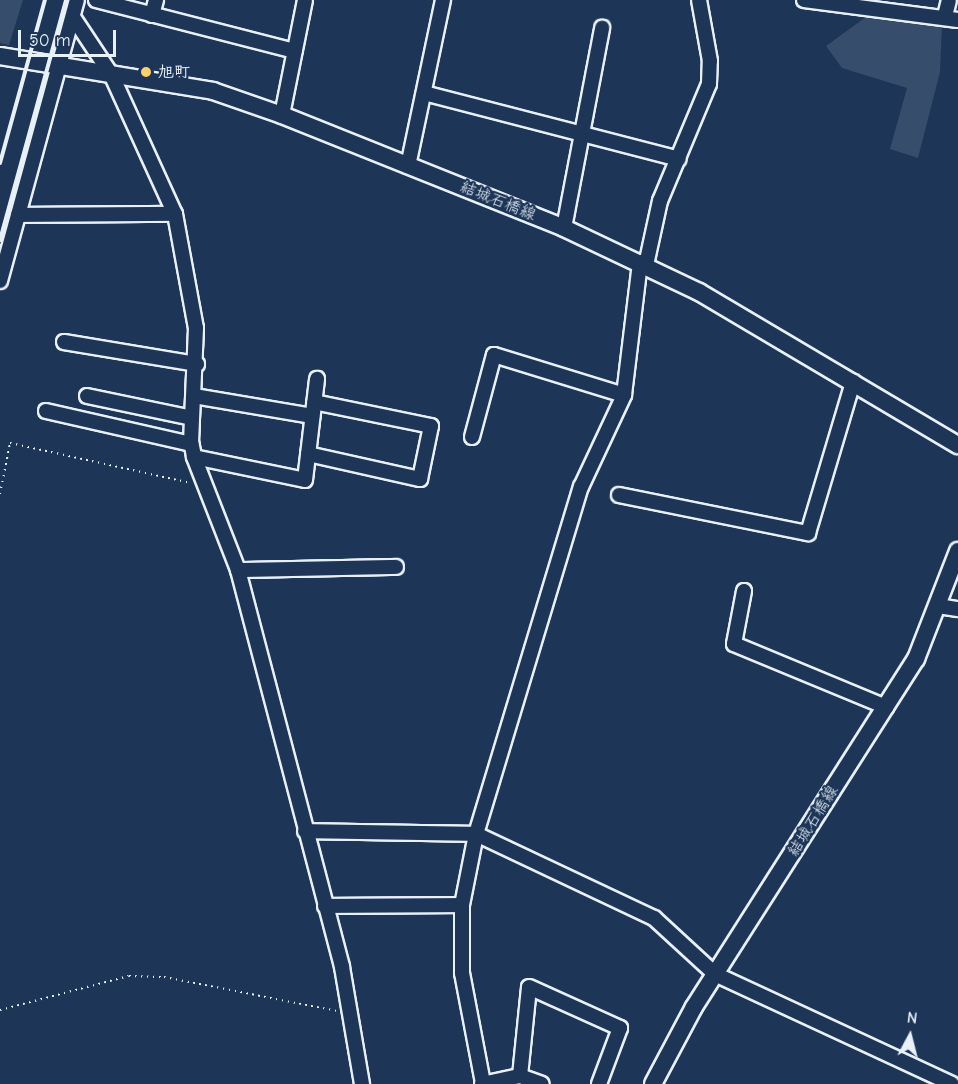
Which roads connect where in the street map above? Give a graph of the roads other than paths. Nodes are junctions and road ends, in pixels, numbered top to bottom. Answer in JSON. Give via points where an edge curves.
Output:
{"nodes":[{"id":1,"x":77,"y":0,"type":"edge"},
{"id":2,"x":96,"y":0,"type":"edge"},
{"id":3,"x":156,"y":0,"type":"edge"},
{"id":4,"x":305,"y":0,"type":"edge"},
{"id":5,"x":442,"y":0,"type":"edge"},
{"id":6,"x":699,"y":0,"type":"edge"},
{"id":7,"x":804,"y":0,"type":"edge"},
{"id":8,"x":949,"y":0,"type":"edge"},
{"id":9,"x":153,"y":15,"type":"junction"},
{"id":10,"x":73,"y":17,"type":"junction"},
{"id":11,"x":952,"y":18,"type":"edge"},
{"id":12,"x":602,"y":28,"type":"dead end"},
{"id":13,"x":295,"y":51,"type":"junction"},
{"id":14,"x":0,"y":56,"type":"edge"},
{"id":15,"x":59,"y":67,"type":"junction"},
{"id":16,"x":111,"y":76,"type":"junction"},
{"id":17,"x":424,"y":93,"type":"junction"},
{"id":18,"x":282,"y":115,"type":"junction"},
{"id":19,"x":585,"y":134,"type":"junction"},
{"id":20,"x":679,"y":159,"type":"junction"},
{"id":21,"x":408,"y":165,"type":"junction"},
{"id":22,"x":18,"y":214,"type":"junction"},
{"id":23,"x":175,"y":214,"type":"junction"},
{"id":24,"x":564,"y":228,"type":"junction"},
{"id":25,"x":643,"y":263,"type":"junction"},
{"id":26,"x":0,"y":281,"type":"edge"},
{"id":27,"x":64,"y":342,"type":"dead end"},
{"id":28,"x":197,"y":364,"type":"junction"},
{"id":29,"x":317,"y":379,"type":"dead end"},
{"id":30,"x":853,"y":382,"type":"junction"},
{"id":31,"x":624,"y":395,"type":"junction"},
{"id":32,"x":87,"y":396,"type":"dead end"},
{"id":33,"x":194,"y":396,"type":"junction"},
{"id":34,"x":313,"y":409,"type":"junction"},
{"id":35,"x":46,"y":411,"type":"dead end"},
{"id":36,"x":192,"y":418,"type":"junction"},
{"id":37,"x":472,"y":437,"type":"dead end"},
{"id":38,"x":958,"y":445,"type":"edge"},
{"id":39,"x":193,"y":451,"type":"junction"},
{"id":40,"x":308,"y":454,"type":"junction"},
{"id":41,"x":619,"y":495,"type":"dead end"},
{"id":42,"x":958,"y":551,"type":"edge"},
{"id":43,"x":396,"y":567,"type":"dead end"},
{"id":44,"x":238,"y":570,"type":"junction"},
{"id":45,"x":744,"y":591,"type":"dead end"},
{"id":46,"x":938,"y":606,"type":"junction"},
{"id":47,"x":958,"y":609,"type":"edge"},
{"id":48,"x":886,"y":707,"type":"junction"},
{"id":49,"x":305,"y":831,"type":"junction"},
{"id":50,"x":476,"y":834,"type":"junction"},
{"id":51,"x":462,"y":905,"type":"junction"},
{"id":52,"x":325,"y":906,"type":"junction"},
{"id":53,"x":715,"y":974,"type":"junction"},
{"id":54,"x":520,"y":1076,"type":"junction"},
{"id":55,"x":362,"y":1084,"type":"edge"},
{"id":56,"x":483,"y":1084,"type":"edge"},
{"id":57,"x":542,"y":1084,"type":"edge"},
{"id":58,"x":600,"y":1084,"type":"edge"},
{"id":59,"x":654,"y":1084,"type":"edge"},
{"id":60,"x":952,"y":1084,"type":"edge"}],
"edges":[{"from":1,"to":10,"type":"street"},
{"from":2,"to":9,"type":"street"},
{"from":3,"to":9,"type":"street"},
{"from":4,"to":13,"type":"street"},
{"from":5,"to":17,"type":"street"},
{"from":6,"to":20,"type":"street","via":[[710,78]]},
{"from":7,"to":11,"type":"street"},
{"from":8,"to":11,"type":"street"},
{"from":9,"to":13,"type":"street"},
{"from":10,"to":15,"type":"street"},
{"from":10,"to":16,"type":"street"},
{"from":12,"to":19,"type":"street"},
{"from":13,"to":18,"type":"street"},
{"from":14,"to":15,"type":"main road","name":"結城石橋線"},
{"from":15,"to":16,"type":"main road","name":"結城石橋線"},
{"from":15,"to":22,"type":"street"},
{"from":16,"to":18,"type":"main road","name":"結城石橋線","via":[[213,91]]},
{"from":16,"to":23,"type":"street"},
{"from":17,"to":19,"type":"street"},
{"from":17,"to":21,"type":"street"},
{"from":18,"to":21,"type":"main road","name":"結城石橋線"},
{"from":19,"to":20,"type":"street"},
{"from":19,"to":24,"type":"street"},
{"from":20,"to":25,"type":"street","via":[[660,201]]},
{"from":21,"to":24,"type":"main road","name":"結城石橋線"},
{"from":22,"to":23,"type":"street"},
{"from":22,"to":26,"type":"street"},
{"from":23,"to":28,"type":"street","via":[[196,328]]},
{"from":24,"to":25,"type":"main road","name":"結城石橋線"},
{"from":25,"to":30,"type":"main road","name":"結城石橋線"},
{"from":25,"to":31,"type":"street"},
{"from":27,"to":28,"type":"street"},
{"from":28,"to":33,"type":"street"},
{"from":29,"to":34,"type":"street"},
{"from":30,"to":38,"type":"main road","name":"結城石橋線"},
{"from":30,"to":41,"type":"street","via":[[808,533]]},
{"from":31,"to":37,"type":"street","via":[[494,355]]},
{"from":31,"to":50,"type":"street","via":[[580,487]]},
{"from":32,"to":36,"type":"street"},
{"from":33,"to":34,"type":"street"},
{"from":33,"to":36,"type":"street"},
{"from":34,"to":40,"type":"street"},
{"from":34,"to":40,"type":"street","via":[[431,426],[420,479]]},
{"from":35,"to":39,"type":"street"},
{"from":36,"to":39,"type":"street"},
{"from":39,"to":40,"type":"street","via":[[305,480]]},
{"from":39,"to":44,"type":"street","via":[[203,486]]},
{"from":42,"to":46,"type":"main road","name":"結城石橋線"},
{"from":43,"to":44,"type":"street"},
{"from":44,"to":49,"type":"street"},
{"from":45,"to":48,"type":"street","via":[[734,644]]},
{"from":46,"to":47,"type":"street"},
{"from":46,"to":48,"type":"main road","name":"結城石橋線","via":[[916,659]]},
{"from":48,"to":53,"type":"main road","name":"結城石橋線"},
{"from":49,"to":50,"type":"street"},
{"from":49,"to":52,"type":"street"},
{"from":50,"to":51,"type":"street"},
{"from":50,"to":53,"type":"street","via":[[654,918]]},
{"from":51,"to":52,"type":"street"},
{"from":51,"to":56,"type":"street","via":[[462,973]]},
{"from":52,"to":55,"type":"street","via":[[352,1014]]},
{"from":53,"to":59,"type":"main road","name":"結城石橋線"},
{"from":53,"to":60,"type":"street"},
{"from":54,"to":56,"type":"street"},
{"from":54,"to":57,"type":"street"},
{"from":54,"to":58,"type":"street","via":[[529,987],[620,1028]]}]}
